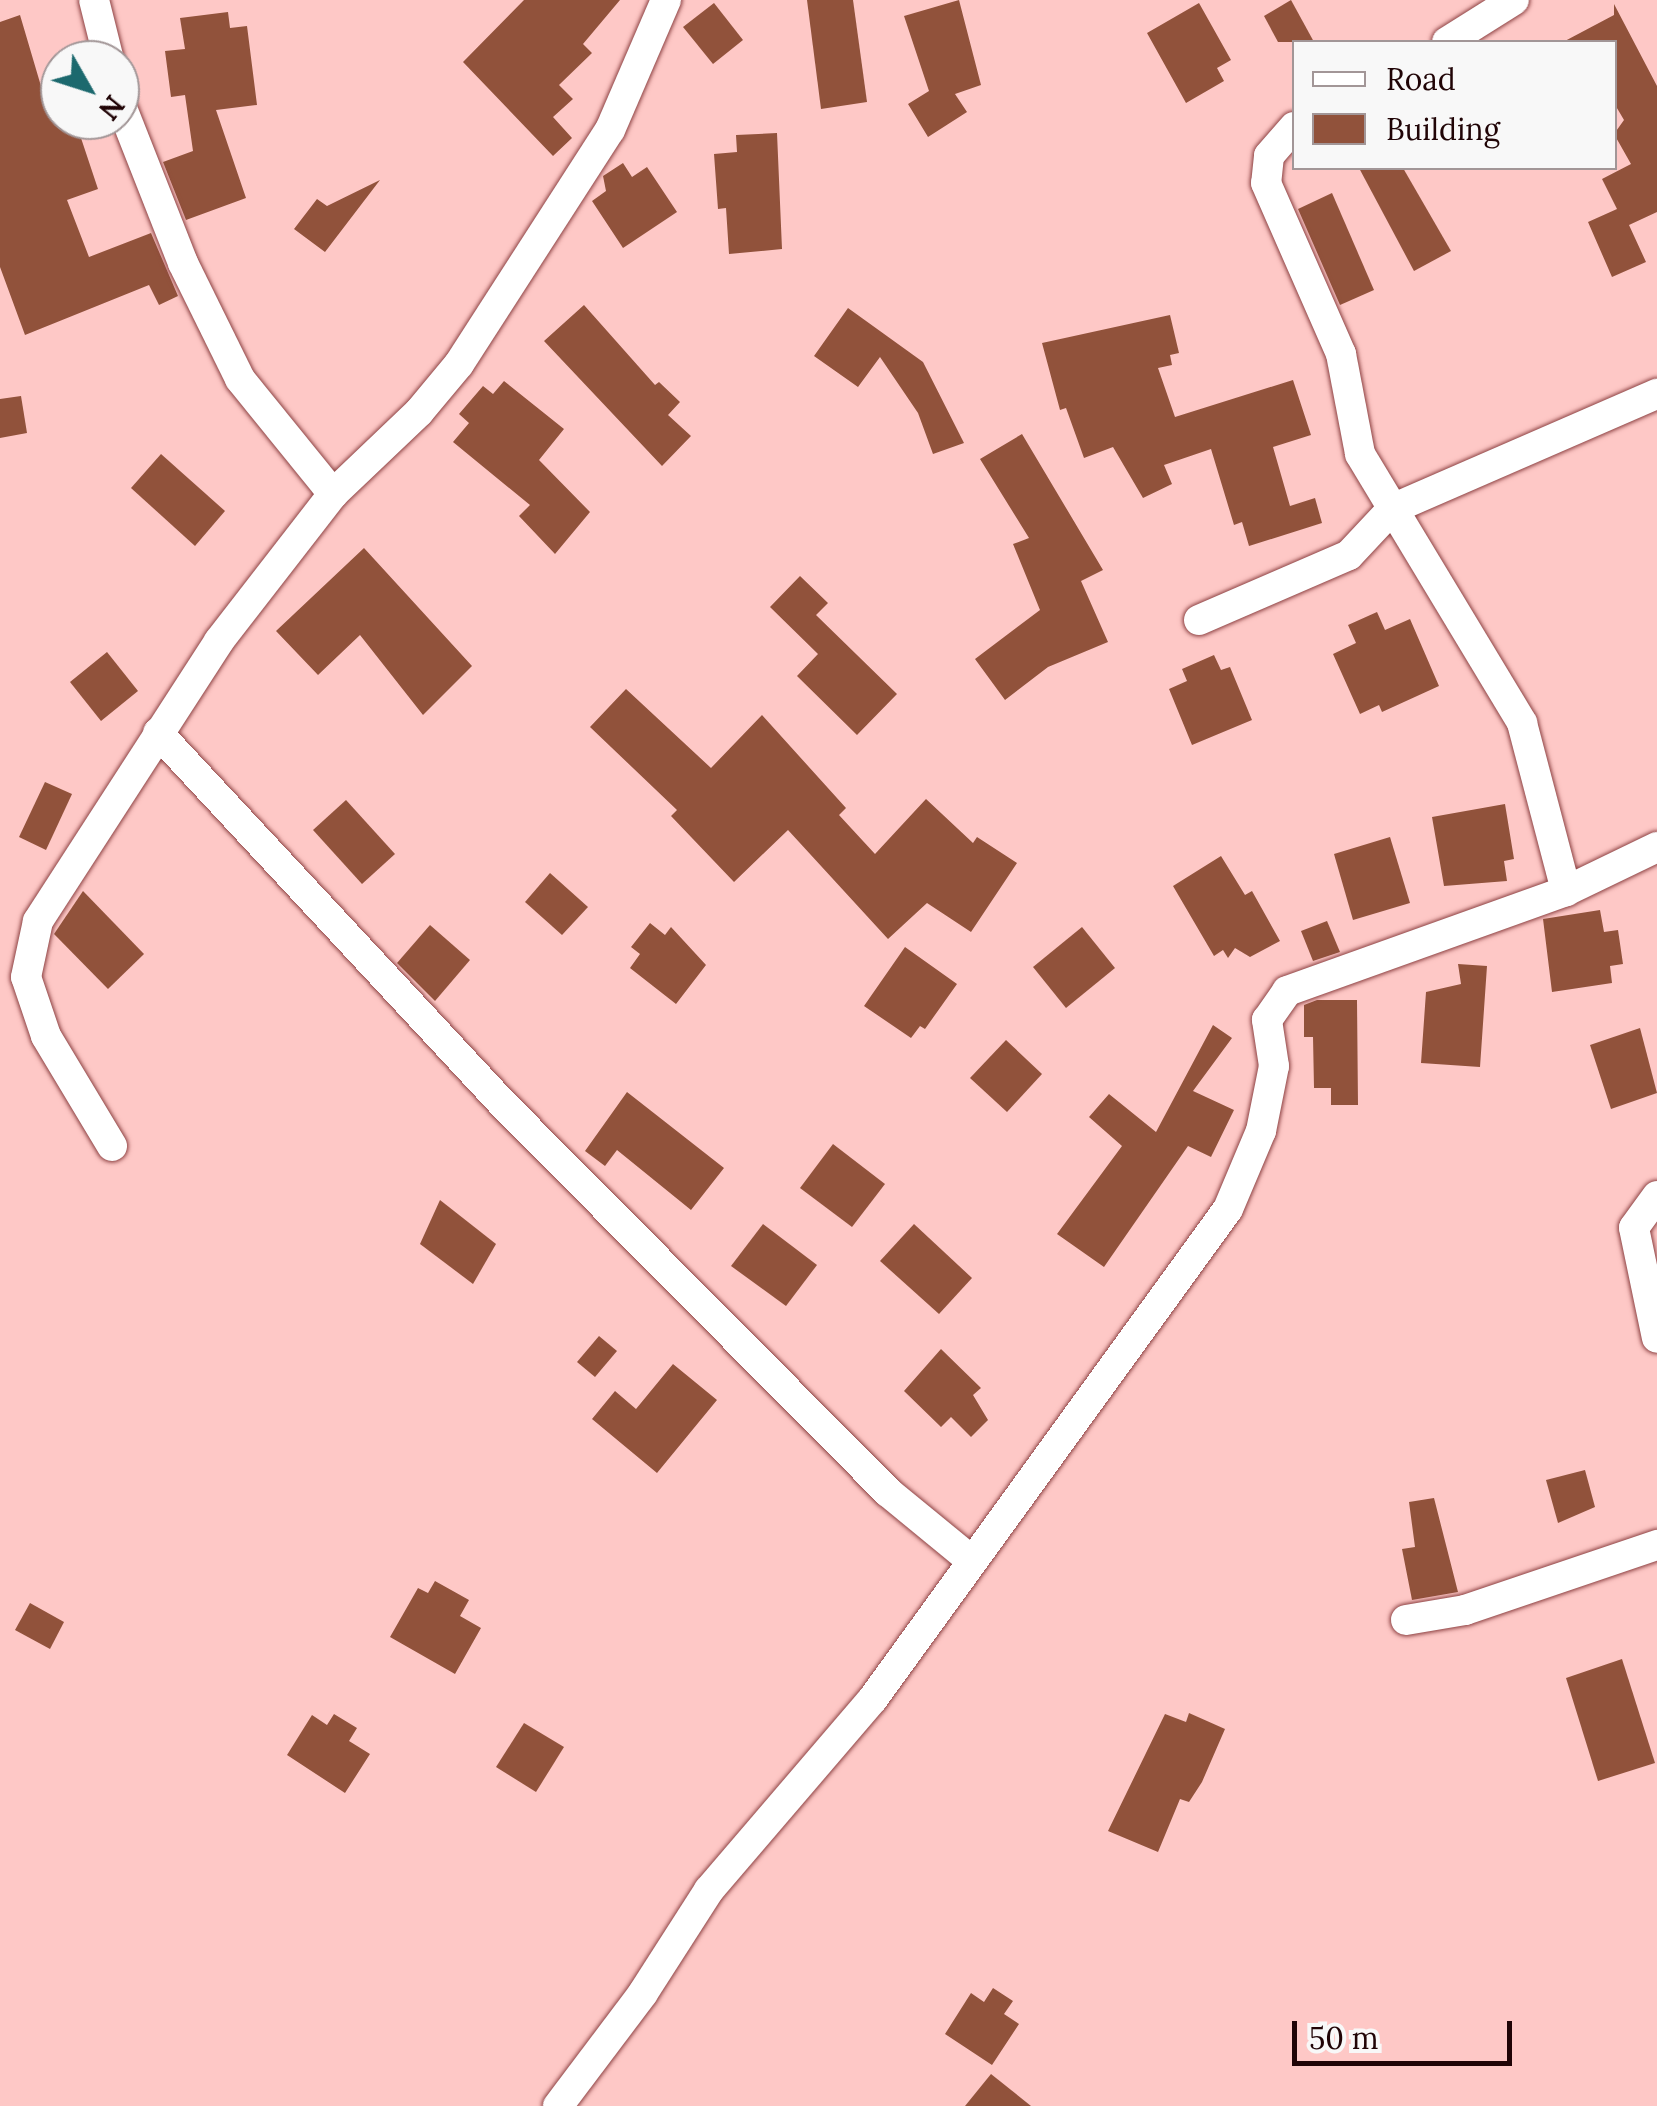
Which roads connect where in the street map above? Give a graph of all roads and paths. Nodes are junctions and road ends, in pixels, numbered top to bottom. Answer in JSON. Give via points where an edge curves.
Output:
{"nodes":[{"id":1,"x":94,"y":0,"type":"edge"},
{"id":2,"x":666,"y":0,"type":"edge"},
{"id":3,"x":1514,"y":0,"type":"edge"},
{"id":4,"x":104,"y":40,"type":"edge"},
{"id":5,"x":1450,"y":40,"type":"edge"},
{"id":6,"x":1292,"y":129,"type":"edge"},
{"id":7,"x":135,"y":140,"type":"edge"},
{"id":8,"x":1657,"y":394,"type":"edge"},
{"id":9,"x":333,"y":494,"type":"junction"},
{"id":10,"x":1392,"y":509,"type":"junction"},
{"id":11,"x":1199,"y":620,"type":"dead end"},
{"id":12,"x":158,"y":733,"type":"junction"},
{"id":13,"x":1657,"y":847,"type":"edge"},
{"id":14,"x":1566,"y":891,"type":"junction"},
{"id":15,"x":112,"y":1146,"type":"dead end"},
{"id":16,"x":1657,"y":1196,"type":"edge"},
{"id":17,"x":1657,"y":1338,"type":"edge"},
{"id":18,"x":1657,"y":1544,"type":"edge"},
{"id":19,"x":972,"y":1561,"type":"junction"},
{"id":20,"x":1406,"y":1620,"type":"dead end"},
{"id":21,"x":558,"y":2106,"type":"edge"}],
"edges":[{"from":1,"to":4,"type":"street"},
{"from":2,"to":9,"type":"street","via":[[610,130],[459,364]]},
{"from":3,"to":5,"type":"street"},
{"from":6,"to":10,"type":"street","via":[[1269,156],[1266,182],[1341,354],[1360,454]]},
{"from":7,"to":9,"type":"street","via":[[183,263],[240,379]]},
{"from":8,"to":10,"type":"street"},
{"from":9,"to":12,"type":"street","via":[[219,641]]},
{"from":10,"to":11,"type":"street","via":[[1349,556]]},
{"from":10,"to":14,"type":"street","via":[[1522,723]]},
{"from":12,"to":15,"type":"street","via":[[38,921],[26,976],[46,1036]]},
{"from":12,"to":19,"type":"street","via":[[503,1104],[888,1492]]},
{"from":13,"to":14,"type":"street"},
{"from":14,"to":19,"type":"street","via":[[1287,991],[1267,1020],[1274,1066],[1262,1131],[1228,1208]]},
{"from":16,"to":17,"type":"street","via":[[1634,1228]]},
{"from":18,"to":20,"type":"street","via":[[1464,1610]]},
{"from":19,"to":21,"type":"street","via":[[872,1700],[709,1890],[643,1994]]}]}
